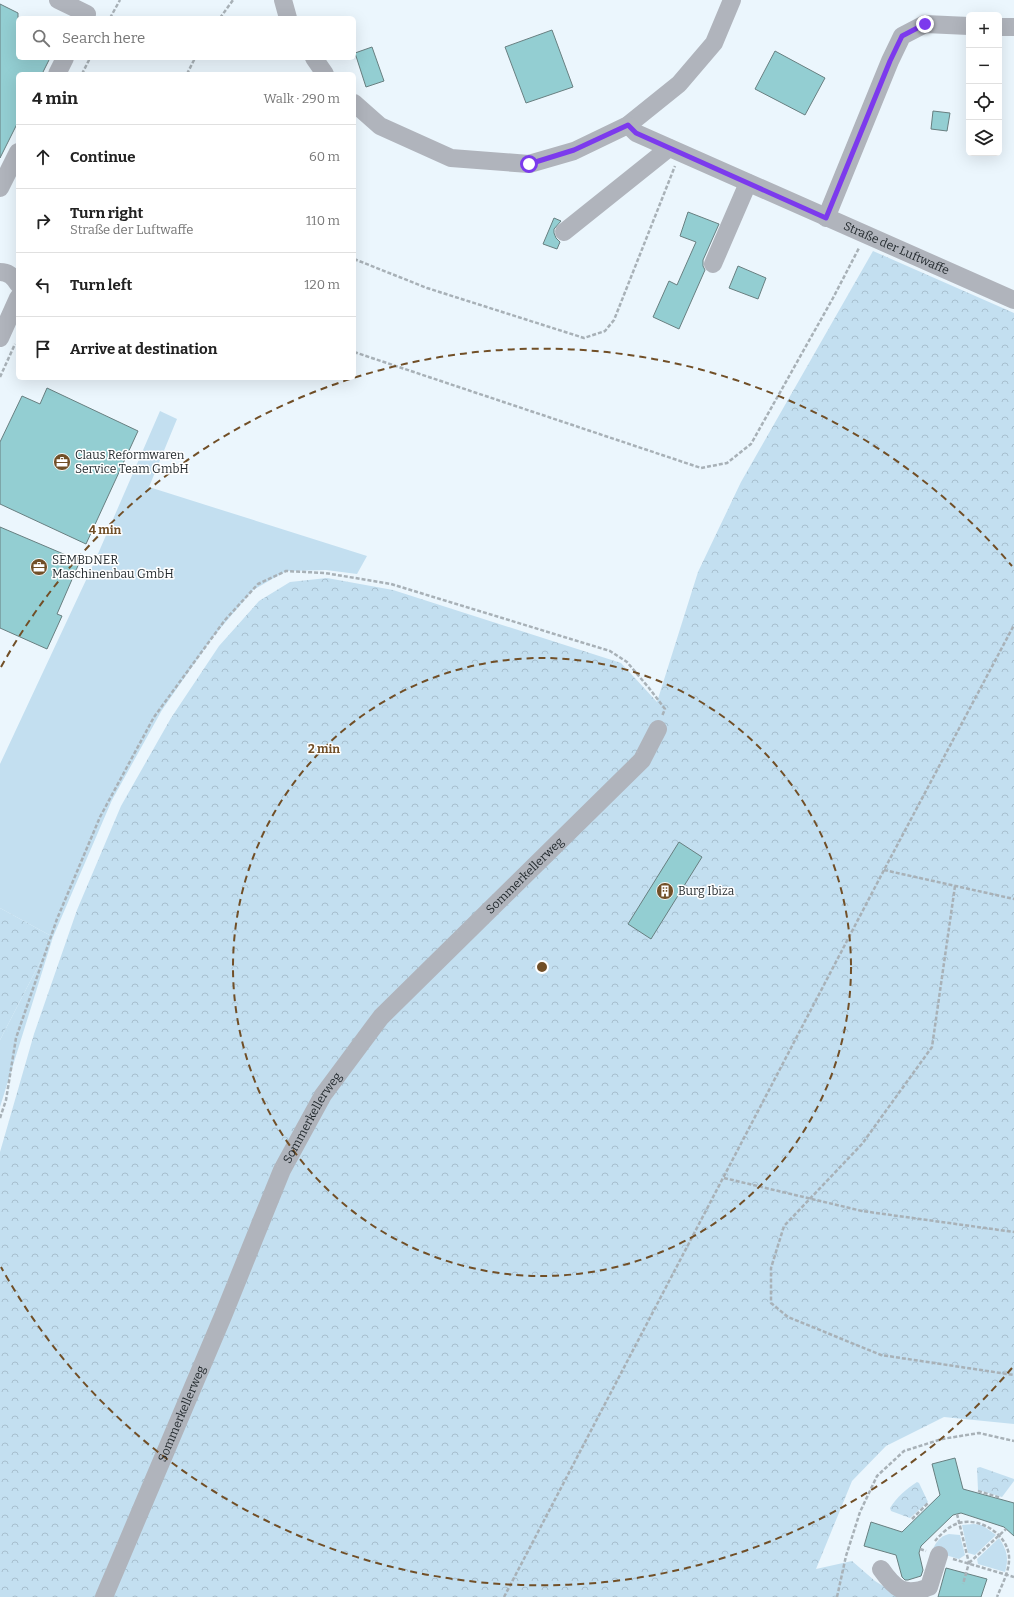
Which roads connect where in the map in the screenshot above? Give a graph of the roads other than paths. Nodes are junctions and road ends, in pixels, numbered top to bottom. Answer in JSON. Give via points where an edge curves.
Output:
{"nodes":[{"id":1,"x":58,"y":0,"type":"edge"},
{"id":2,"x":283,"y":0,"type":"edge"},
{"id":3,"x":732,"y":0,"type":"edge"},
{"id":4,"x":86,"y":16,"type":"edge"},
{"id":5,"x":287,"y":16,"type":"edge"},
{"id":6,"x":966,"y":26,"type":"edge"},
{"id":7,"x":1002,"y":27,"type":"edge"},
{"id":8,"x":1014,"y":28,"type":"edge"},
{"id":9,"x":64,"y":60,"type":"edge"},
{"id":10,"x":315,"y":60,"type":"edge"},
{"id":11,"x":58,"y":72,"type":"edge"},
{"id":12,"x":324,"y":72,"type":"edge"},
{"id":13,"x":356,"y":105,"type":"edge"},
{"id":14,"x":628,"y":125,"type":"junction"},
{"id":15,"x":675,"y":151,"type":"junction"},
{"id":16,"x":16,"y":156,"type":"edge"},
{"id":17,"x":748,"y":183,"type":"junction"},
{"id":18,"x":0,"y":188,"type":"edge"},
{"id":19,"x":826,"y":218,"type":"junction"},
{"id":20,"x":564,"y":232,"type":"dead end"},
{"id":21,"x":713,"y":264,"type":"dead end"},
{"id":22,"x":0,"y":272,"type":"edge"},
{"id":23,"x":16,"y":280,"type":"edge"},
{"id":24,"x":1014,"y":300,"type":"edge"},
{"id":25,"x":16,"y":303,"type":"edge"},
{"id":26,"x":5,"y":331,"type":"edge"},
{"id":27,"x":658,"y":729,"type":"road end"},
{"id":28,"x":939,"y":1555,"type":"road end"},
{"id":29,"x":881,"y":1569,"type":"dead end"},
{"id":30,"x":104,"y":1597,"type":"edge"}],
"edges":[{"from":1,"to":4,"type":"street","via":[[87,14]]},
{"from":2,"to":5,"type":"street"},
{"from":3,"to":14,"type":"street","via":[[714,43],[679,84]]},
{"from":6,"to":19,"type":"street","via":[[925,24],[902,36]]},
{"from":7,"to":8,"type":"street"},
{"from":9,"to":11,"type":"street"},
{"from":10,"to":12,"type":"street"},
{"from":13,"to":14,"type":"street","via":[[380,126],[451,158],[529,164],[574,150]]},
{"from":14,"to":15,"type":"street","name":"Straße der Luftwaffe","via":[[636,133]]},
{"from":15,"to":17,"type":"street","name":"Straße der Luftwaffe"},
{"from":15,"to":20,"type":"street"},
{"from":16,"to":18,"type":"street"},
{"from":17,"to":19,"type":"street","name":"Straße der Luftwaffe"},
{"from":17,"to":21,"type":"street"},
{"from":19,"to":24,"type":"street","name":"Straße der Luftwaffe"},
{"from":22,"to":23,"type":"street","via":[[9,274]]},
{"from":25,"to":26,"type":"street"},
{"from":27,"to":30,"type":"street","name":"Sommerkellerweg","via":[[642,760],[381,1017],[323,1095],[282,1170]]},
{"from":28,"to":29,"type":"street","via":[[929,1587],[920,1592],[902,1592],[890,1582]]}]}
